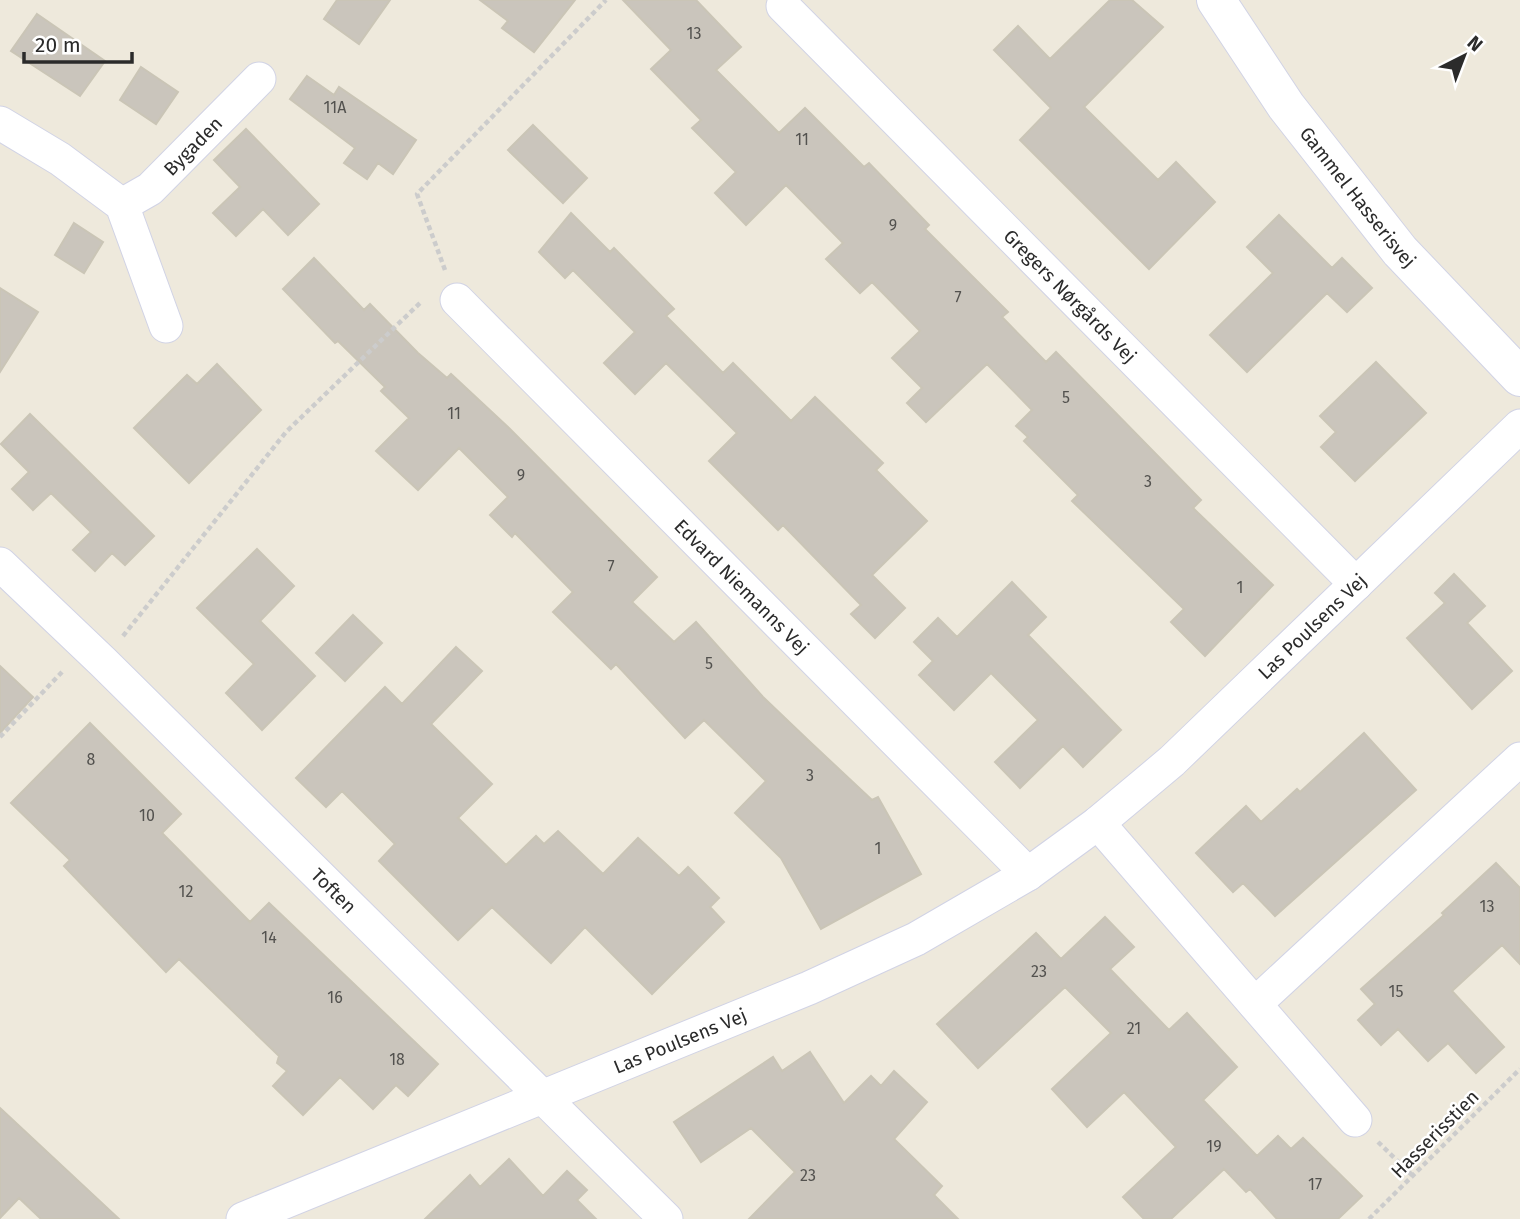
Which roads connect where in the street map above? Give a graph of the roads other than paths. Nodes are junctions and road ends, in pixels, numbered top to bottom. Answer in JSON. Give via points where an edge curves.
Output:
{"nodes":[{"id":1,"x":1216,"y":0,"type":"edge"},
{"id":2,"x":783,"y":6,"type":"dead end"},
{"id":3,"x":259,"y":79,"type":"dead end"},
{"id":4,"x":0,"y":123,"type":"edge"},
{"id":5,"x":122,"y":205,"type":"junction"},
{"id":6,"x":452,"y":288,"type":"road end"},
{"id":7,"x":166,"y":326,"type":"dead end"},
{"id":8,"x":1520,"y":377,"type":"edge"},
{"id":9,"x":1520,"y":426,"type":"edge"},
{"id":10,"x":0,"y":564,"type":"edge"},
{"id":11,"x":1356,"y":584,"type":"junction"},
{"id":12,"x":1520,"y":759,"type":"edge"},
{"id":13,"x":1098,"y":823,"type":"junction"},
{"id":14,"x":1028,"y":874,"type":"junction"},
{"id":15,"x":1255,"y":1004,"type":"junction"},
{"id":16,"x":541,"y":1095,"type":"junction"},
{"id":17,"x":1355,"y":1119,"type":"road end"},
{"id":18,"x":243,"y":1219,"type":"edge"},
{"id":19,"x":666,"y":1219,"type":"edge"}],
"edges":[{"from":1,"to":8,"type":"street","name":"Gammel Hasserisvej","via":[[1286,106],[1399,251]]},
{"from":2,"to":11,"type":"street","name":"Gregers Nørgårds Vej"},
{"from":3,"to":5,"type":"street","name":"Bygaden","via":[[150,189]]},
{"from":4,"to":5,"type":"street","via":[[60,159]]},
{"from":5,"to":7,"type":"street"},
{"from":6,"to":14,"type":"street","name":"Edvard Niemanns Vej"},
{"from":9,"to":11,"type":"street","name":"Las Poulsens Vej"},
{"from":10,"to":16,"type":"street","name":"Toften"},
{"from":11,"to":13,"type":"street","name":"Las Poulsens Vej","via":[[1172,761]]},
{"from":12,"to":15,"type":"street"},
{"from":13,"to":14,"type":"street","name":"Las Poulsens Vej"},
{"from":13,"to":15,"type":"street"},
{"from":14,"to":16,"type":"street","name":"Las Poulsens Vej","via":[[916,939],[808,988]]},
{"from":15,"to":17,"type":"street"},
{"from":16,"to":18,"type":"street","name":"Las Poulsens Vej"},
{"from":16,"to":19,"type":"street","name":"Toften"}]}
